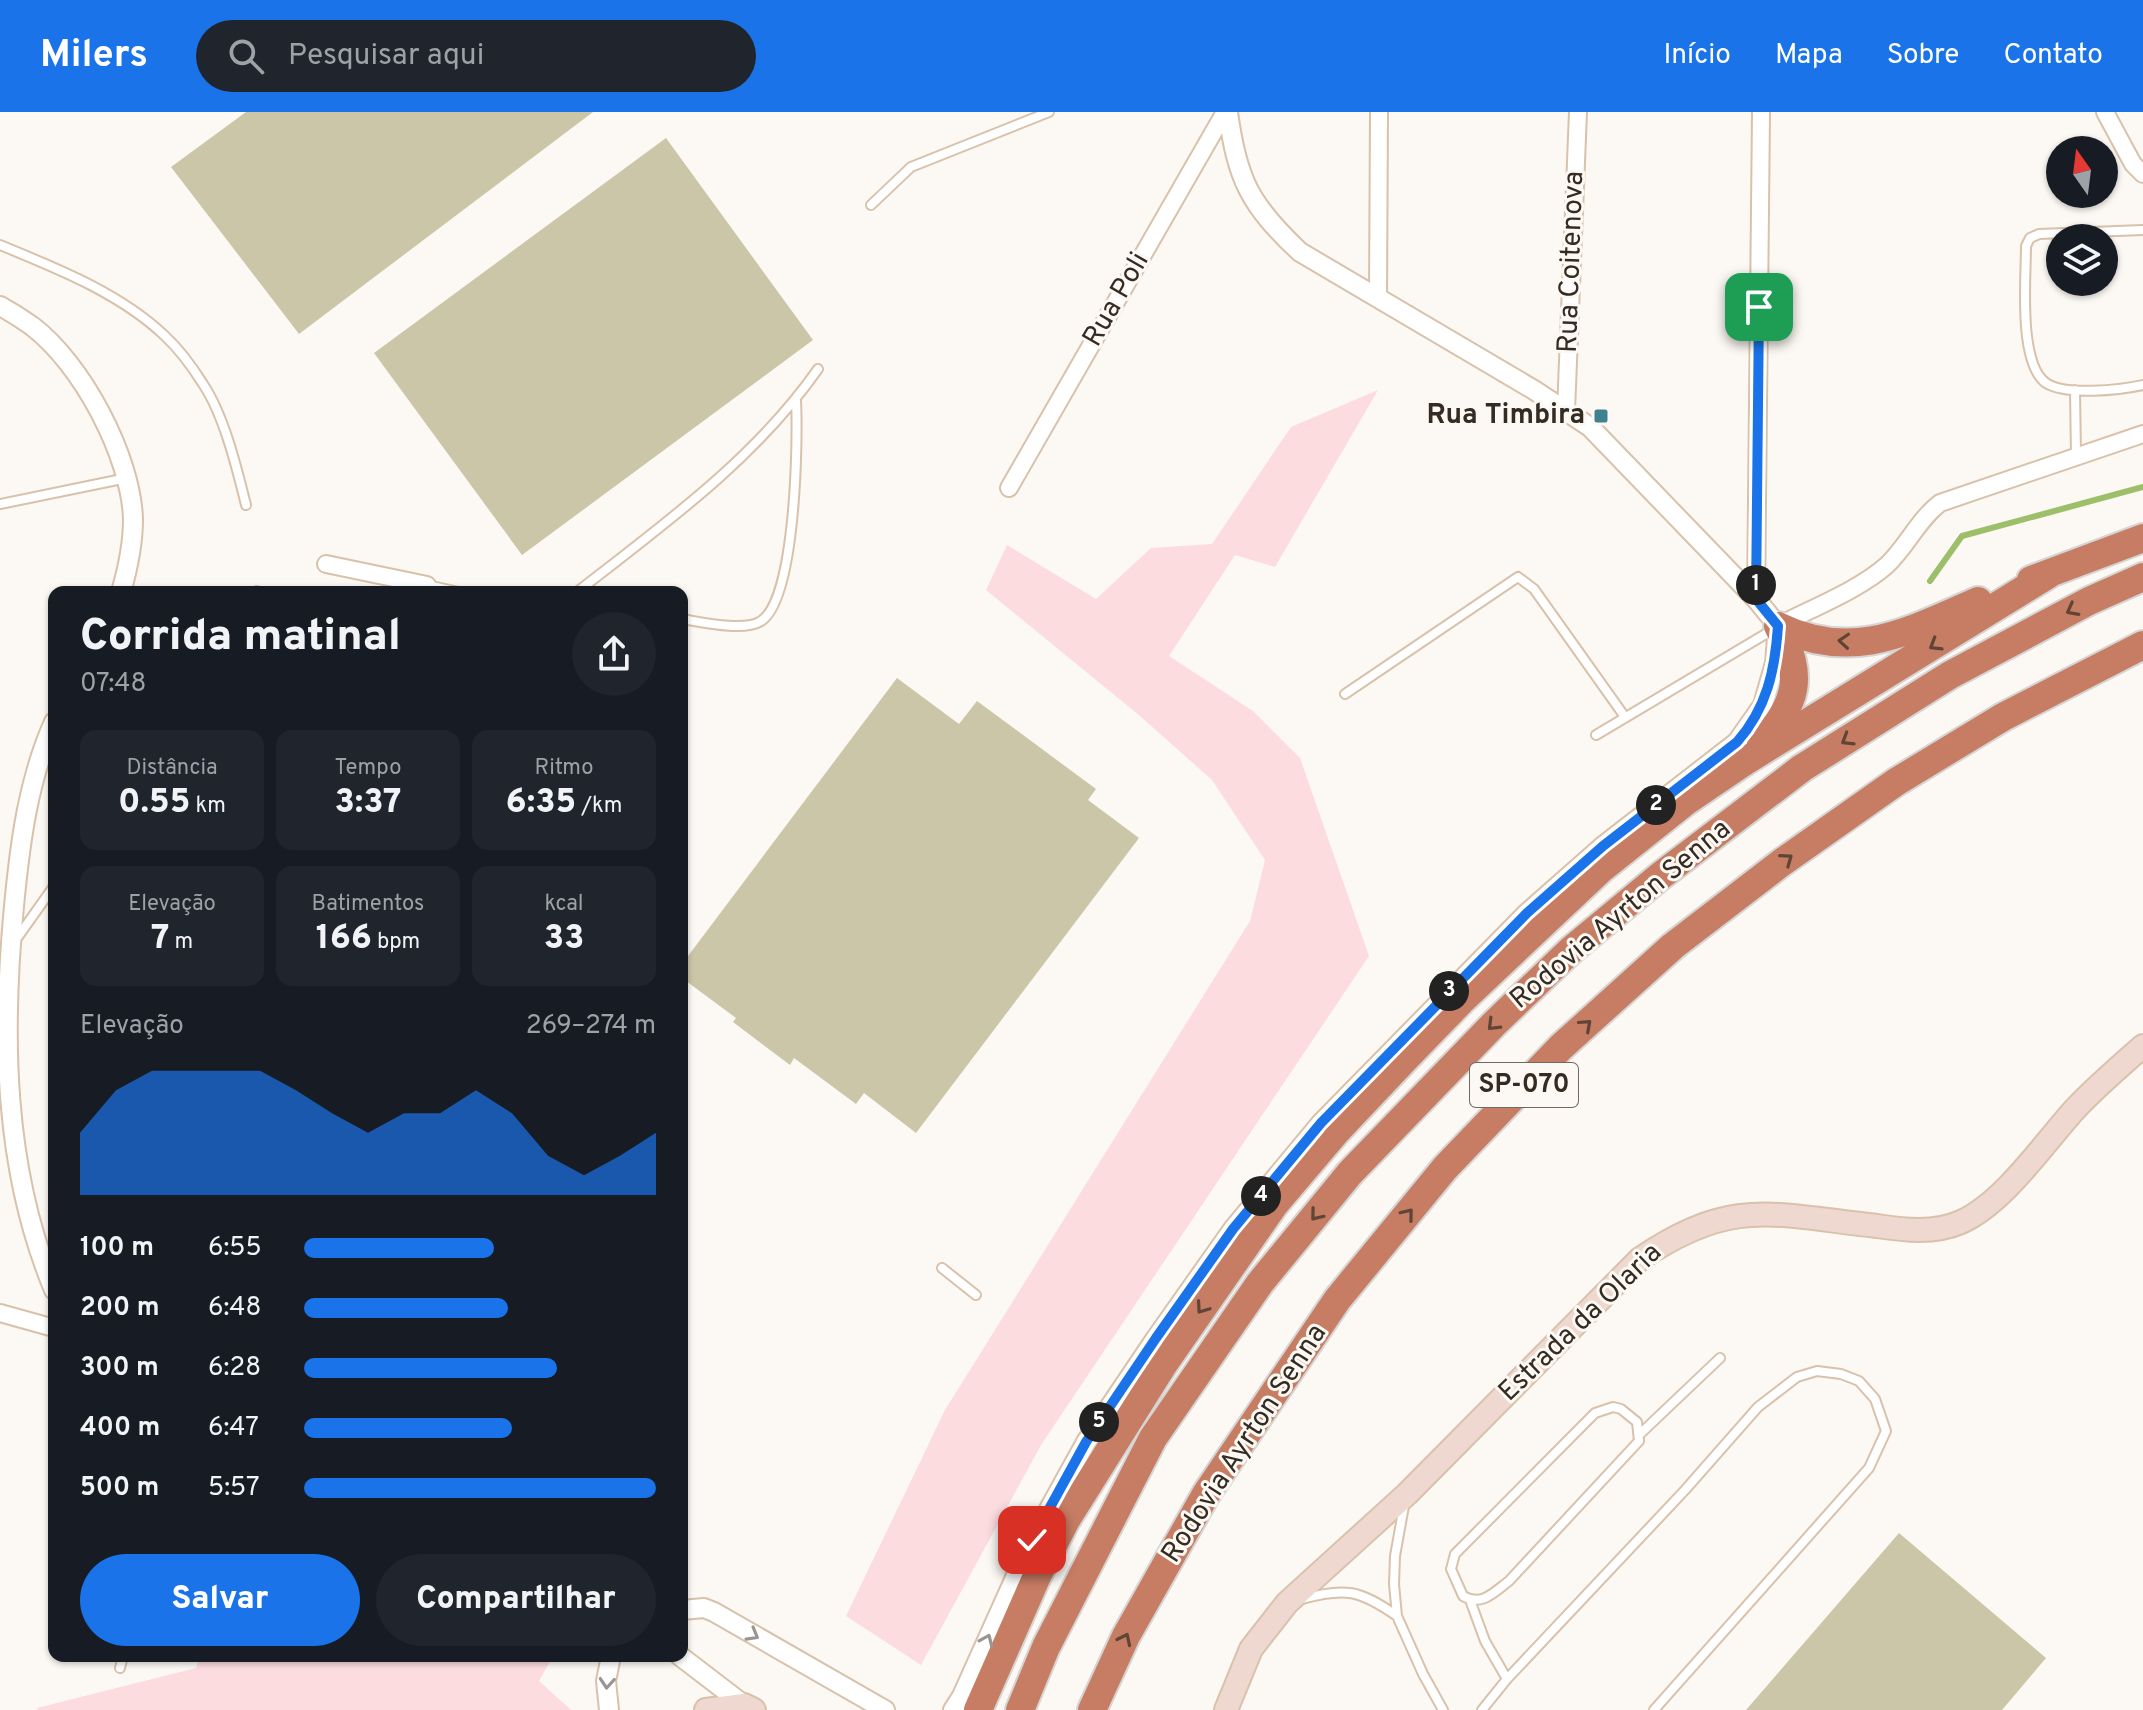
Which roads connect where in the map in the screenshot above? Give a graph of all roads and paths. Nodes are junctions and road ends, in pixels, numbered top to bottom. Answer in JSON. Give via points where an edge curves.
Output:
{"nodes":[{"id":1,"x":1049,"y":112,"type":"edge"},
{"id":2,"x":1226,"y":112,"type":"edge"},
{"id":3,"x":1379,"y":112,"type":"edge"},
{"id":4,"x":1578,"y":112,"type":"edge"},
{"id":5,"x":1761,"y":112,"type":"edge"},
{"id":6,"x":2105,"y":112,"type":"edge"},
{"id":7,"x":2143,"y":174,"type":"edge"},
{"id":8,"x":871,"y":205,"type":"dead end"},
{"id":9,"x":2143,"y":230,"type":"edge"},
{"id":10,"x":0,"y":245,"type":"edge"},
{"id":11,"x":1378,"y":298,"type":"junction"},
{"id":12,"x":0,"y":306,"type":"edge"},
{"id":13,"x":818,"y":369,"type":"dead end"},
{"id":14,"x":2143,"y":385,"type":"edge"},
{"id":15,"x":2075,"y":390,"type":"junction"},
{"id":16,"x":796,"y":400,"type":"junction"},
{"id":17,"x":1566,"y":411,"type":"junction"},
{"id":18,"x":2143,"y":434,"type":"edge"},
{"id":19,"x":2076,"y":457,"type":"junction"},
{"id":20,"x":128,"y":478,"type":"junction"},
{"id":21,"x":1009,"y":488,"type":"dead end"},
{"id":22,"x":0,"y":504,"type":"edge"},
{"id":23,"x":246,"y":505,"type":"dead end"},
{"id":24,"x":2143,"y":538,"type":"edge"},
{"id":25,"x":326,"y":564,"type":"dead end"},
{"id":26,"x":2049,"y":574,"type":"junction"},
{"id":27,"x":2143,"y":577,"type":"edge"},
{"id":28,"x":427,"y":585,"type":"joint"},
{"id":29,"x":123,"y":586,"type":"edge"},
{"id":30,"x":432,"y":586,"type":"edge"},
{"id":31,"x":585,"y":586,"type":"edge"},
{"id":32,"x":1756,"y":599,"type":"junction"},
{"id":33,"x":688,"y":620,"type":"edge"},
{"id":34,"x":1778,"y":626,"type":"junction"},
{"id":35,"x":2143,"y":645,"type":"edge"},
{"id":36,"x":1345,"y":694,"type":"dead end"},
{"id":37,"x":1625,"y":717,"type":"junction"},
{"id":38,"x":1596,"y":735,"type":"dead end"},
{"id":39,"x":48,"y":738,"type":"edge"},
{"id":40,"x":1747,"y":760,"type":"junction"},
{"id":41,"x":48,"y":894,"type":"edge"},
{"id":42,"x":10,"y":948,"type":"junction"},
{"id":43,"x":2143,"y":1046,"type":"edge"},
{"id":44,"x":942,"y":1268,"type":"dead end"},
{"id":45,"x":48,"y":1275,"type":"edge"},
{"id":46,"x":976,"y":1295,"type":"dead end"},
{"id":47,"x":0,"y":1313,"type":"edge"},
{"id":48,"x":48,"y":1326,"type":"edge"},
{"id":49,"x":1720,"y":1358,"type":"dead end"},
{"id":50,"x":1640,"y":1434,"type":"junction"},
{"id":51,"x":1407,"y":1494,"type":"junction"},
{"id":52,"x":1470,"y":1600,"type":"junction"},
{"id":53,"x":1287,"y":1603,"type":"junction"},
{"id":54,"x":688,"y":1609,"type":"edge"},
{"id":55,"x":1397,"y":1616,"type":"junction"},
{"id":56,"x":122,"y":1662,"type":"edge"},
{"id":57,"x":610,"y":1662,"type":"edge"},
{"id":58,"x":688,"y":1662,"type":"edge"},
{"id":59,"x":120,"y":1668,"type":"dead end"},
{"id":60,"x":1507,"y":1679,"type":"junction"},
{"id":61,"x":749,"y":1708,"type":"edge"},
{"id":62,"x":609,"y":1710,"type":"edge"},
{"id":63,"x":706,"y":1710,"type":"edge"},
{"id":64,"x":885,"y":1710,"type":"edge"},
{"id":65,"x":953,"y":1710,"type":"edge"},
{"id":66,"x":978,"y":1710,"type":"edge"},
{"id":67,"x":1020,"y":1710,"type":"edge"},
{"id":68,"x":1092,"y":1710,"type":"edge"},
{"id":69,"x":1226,"y":1710,"type":"edge"},
{"id":70,"x":1443,"y":1710,"type":"edge"},
{"id":71,"x":1482,"y":1710,"type":"edge"},
{"id":72,"x":1654,"y":1710,"type":"edge"}],
"edges":[{"from":1,"to":8,"type":"lane","via":[[911,167]]},
{"from":2,"to":11,"type":"street","via":[[1246,189],[1269,223],[1300,252]]},
{"from":2,"to":21,"type":"street","name":"Rua Poli"},
{"from":3,"to":11,"type":"street"},
{"from":4,"to":17,"type":"street","name":"Rua Coitenova"},
{"from":5,"to":32,"type":"street"},
{"from":6,"to":7,"type":"street"},
{"from":9,"to":15,"type":"lane","via":[[2039,234],[2026,246],[2027,345],[2033,366],[2046,383]]},
{"from":10,"to":23,"type":"lane","via":[[100,292],[166,337],[205,386],[232,452]]},
{"from":11,"to":17,"type":"street"},
{"from":12,"to":20,"type":"street","via":[[33,327],[71,367],[113,439]]},
{"from":13,"to":16,"type":"lane"},
{"from":14,"to":15,"type":"lane"},
{"from":15,"to":19,"type":"lane"},
{"from":16,"to":31,"type":"lane","via":[[730,470]]},
{"from":16,"to":33,"type":"lane","via":[[798,452],[777,598],[760,623]]},
{"from":17,"to":32,"type":"street","via":[[1590,427]]},
{"from":18,"to":19,"type":"street"},
{"from":19,"to":34,"type":"street","via":[[1940,503],[1874,575]]},
{"from":20,"to":22,"type":"lane"},
{"from":20,"to":29,"type":"street","via":[[133,518]]},
{"from":24,"to":26,"type":"highway"},
{"from":25,"to":28,"type":"street"},
{"from":26,"to":34,"type":"highway","one_way":true,"via":[[1881,640],[1831,641]]},
{"from":26,"to":40,"type":"highway","one_way":true},
{"from":27,"to":67,"type":"highway","name":"Rodovia Ayrton Senna","number":"SP-070","one_way":true,"via":[[1950,675],[1802,768],[1648,886],[1494,1024],[1350,1173],[1260,1283],[1162,1425],[1046,1647]]},
{"from":28,"to":30,"type":"lane"},
{"from":32,"to":34,"type":"street"},
{"from":34,"to":37,"type":"lane"},
{"from":34,"to":40,"type":"highway","via":[[1791,651],[1790,704]]},
{"from":65,"to":34,"type":"street","one_way":true,"via":[[1032,1540],[1086,1442],[1233,1229],[1321,1123],[1527,913],[1737,742],[1763,705]]},
{"from":68,"to":35,"type":"highway","name":"Rodovia Ayrton Senna","number":"SP-070","one_way":true,"via":[[1126,1636],[1206,1494],[1337,1300],[1445,1168],[1561,1047],[1673,946],[1896,782],[2003,717]]},
{"from":36,"to":37,"type":"lane","via":[[1518,577],[1534,589]]},
{"from":37,"to":38,"type":"lane"},
{"from":39,"to":42,"type":"street","via":[[34,775],[19,851]]},
{"from":40,"to":66,"type":"highway","one_way":true,"via":[[1601,869],[1484,979],[1336,1132],[1274,1205],[1163,1365],[1073,1509]]},
{"from":41,"to":42,"type":"lane"},
{"from":42,"to":45,"type":"street","via":[[10,1112],[26,1204]]},
{"from":43,"to":51,"type":"main road","name":"Estrada da Olaria","via":[[2077,1107],[1980,1213],[1957,1224],[1913,1231],[1752,1213],[1671,1238],[1640,1259]]},
{"from":44,"to":46,"type":"lane"},
{"from":47,"to":48,"type":"street"},
{"from":49,"to":50,"type":"lane"},
{"from":50,"to":52,"type":"lane","via":[[1627,1456],[1509,1581],[1485,1599]]},
{"from":50,"to":52,"type":"lane","via":[[1637,1422],[1621,1409],[1595,1413],[1455,1554],[1453,1579]]},
{"from":51,"to":53,"type":"main road","name":"Estrada da Olaria"},
{"from":51,"to":55,"type":"lane","via":[[1395,1556]]},
{"from":52,"to":60,"type":"lane"},
{"from":53,"to":55,"type":"lane","via":[[1348,1590]]},
{"from":53,"to":69,"type":"main road","name":"Estrada da Olaria","via":[[1251,1649]]},
{"from":54,"to":64,"type":"street","one_way":true,"via":[[714,1612]]},
{"from":55,"to":70,"type":"lane"},
{"from":56,"to":59,"type":"lane"},
{"from":57,"to":62,"type":"street","one_way":true},
{"from":58,"to":61,"type":"street"},
{"from":60,"to":71,"type":"lane"},
{"from":60,"to":72,"type":"lane","via":[[1758,1407],[1797,1377],[1817,1371],[1859,1381],[1875,1399],[1886,1431],[1869,1468]]},
{"from":61,"to":63,"type":"main road"}]}
